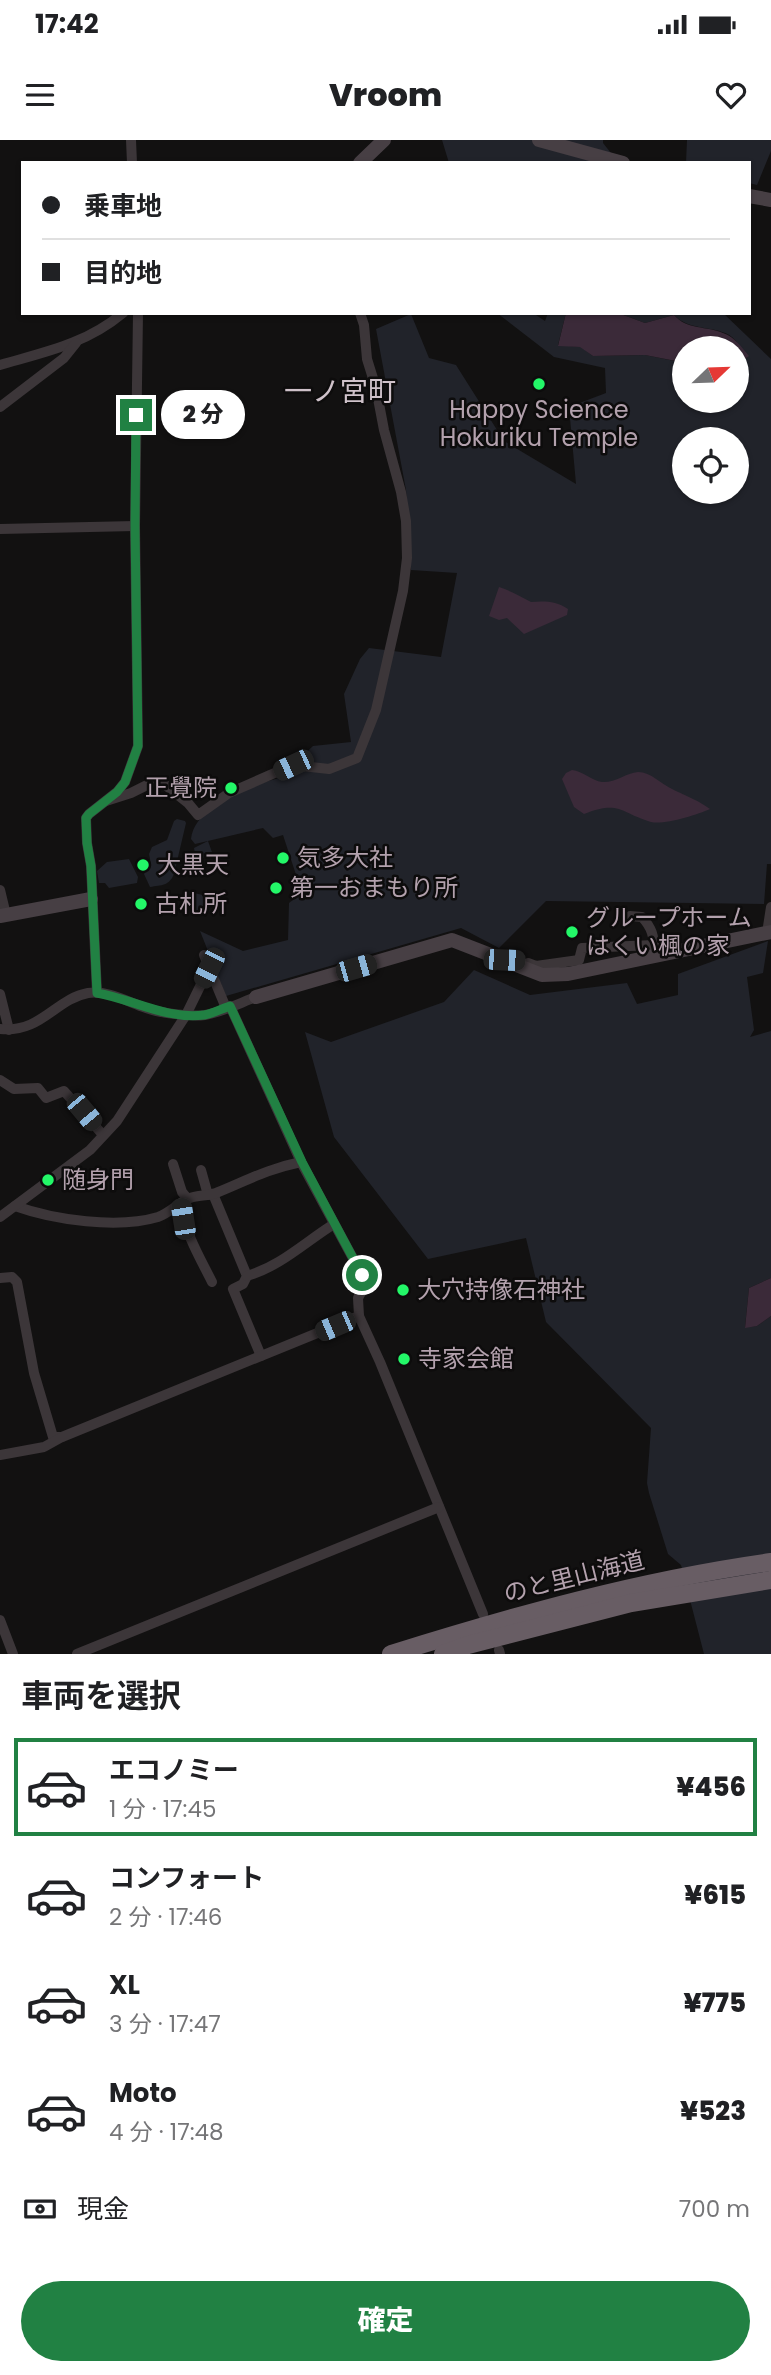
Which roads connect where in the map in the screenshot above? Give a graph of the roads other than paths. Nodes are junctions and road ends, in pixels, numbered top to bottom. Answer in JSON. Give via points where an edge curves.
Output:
{"nodes":[{"id":1,"x":131,"y":140,"type":"edge"},
{"id":2,"x":384,"y":140,"type":"edge"},
{"id":3,"x":539,"y":140,"type":"edge"},
{"id":4,"x":132,"y":161,"type":"edge"},
{"id":5,"x":362,"y":161,"type":"edge"},
{"id":6,"x":615,"y":161,"type":"edge"},
{"id":7,"x":751,"y":196,"type":"edge"},
{"id":8,"x":771,"y":200,"type":"edge"},
{"id":9,"x":121,"y":315,"type":"edge"},
{"id":10,"x":138,"y":315,"type":"edge"},
{"id":11,"x":360,"y":315,"type":"edge"},
{"id":12,"x":76,"y":343,"type":"junction"},
{"id":13,"x":0,"y":365,"type":"edge"},
{"id":14,"x":0,"y":407,"type":"edge"},
{"id":15,"x":135,"y":526,"type":"junction"},
{"id":16,"x":0,"y":529,"type":"edge"},
{"id":17,"x":106,"y":801,"type":"junction"},
{"id":18,"x":0,"y":890,"type":"edge"},
{"id":19,"x":91,"y":899,"type":"junction"},
{"id":20,"x":771,"y":906,"type":"edge"},
{"id":21,"x":3,"y":915,"type":"edge"},
{"id":22,"x":630,"y":916,"type":"dead end"},
{"id":23,"x":769,"y":932,"type":"edge"},
{"id":24,"x":654,"y":951,"type":"junction"},
{"id":25,"x":204,"y":955,"type":"dead end"},
{"id":26,"x":504,"y":960,"type":"junction"},
{"id":27,"x":209,"y":968,"type":"junction"},
{"id":28,"x":97,"y":993,"type":"junction"},
{"id":29,"x":0,"y":994,"type":"edge"},
{"id":30,"x":256,"y":997,"type":"joint"},
{"id":31,"x":228,"y":1007,"type":"junction"},
{"id":32,"x":186,"y":1015,"type":"junction"},
{"id":33,"x":4,"y":1029,"type":"edge"},
{"id":34,"x":0,"y":1080,"type":"edge"},
{"id":35,"x":103,"y":1136,"type":"junction"},
{"id":36,"x":302,"y":1162,"type":"junction"},
{"id":37,"x":173,"y":1164,"type":"dead end"},
{"id":38,"x":201,"y":1170,"type":"dead end"},
{"id":39,"x":211,"y":1194,"type":"junction"},
{"id":40,"x":184,"y":1202,"type":"junction"},
{"id":41,"x":15,"y":1206,"type":"junction"},
{"id":42,"x":0,"y":1217,"type":"edge"},
{"id":43,"x":334,"y":1224,"type":"junction"},
{"id":44,"x":247,"y":1276,"type":"junction"},
{"id":45,"x":0,"y":1278,"type":"edge"},
{"id":46,"x":212,"y":1282,"type":"dead end"},
{"id":47,"x":359,"y":1316,"type":"junction"},
{"id":48,"x":261,"y":1356,"type":"junction"},
{"id":49,"x":62,"y":1437,"type":"junction"},
{"id":50,"x":0,"y":1455,"type":"edge"},
{"id":51,"x":439,"y":1507,"type":"junction"},
{"id":52,"x":771,"y":1562,"type":"edge"},
{"id":53,"x":771,"y":1580,"type":"edge"},
{"id":54,"x":483,"y":1614,"type":"dead end"},
{"id":55,"x":0,"y":1620,"type":"edge"},
{"id":56,"x":13,"y":1654,"type":"edge"},
{"id":57,"x":77,"y":1654,"type":"edge"},
{"id":58,"x":391,"y":1654,"type":"edge"},
{"id":59,"x":443,"y":1654,"type":"edge"}],
"edges":[{"from":1,"to":4,"type":"street"},
{"from":2,"to":5,"type":"street"},
{"from":3,"to":6,"type":"street"},
{"from":7,"to":8,"type":"street"},
{"from":9,"to":12,"type":"street","via":[[105,329]]},
{"from":10,"to":15,"type":"street"},
{"from":11,"to":17,"type":"street","via":[[401,492],[407,558],[376,710],[357,758],[330,769],[293,765],[229,793],[198,815],[163,783],[153,782]]},
{"from":12,"to":13,"type":"street"},
{"from":12,"to":14,"type":"street","via":[[64,358]]},
{"from":15,"to":16,"type":"street"},
{"from":15,"to":17,"type":"street","via":[[138,746],[125,782]]},
{"from":17,"to":19,"type":"street","via":[[86,818]]},
{"from":18,"to":21,"type":"street"},
{"from":19,"to":21,"type":"street"},
{"from":19,"to":28,"type":"street"},
{"from":20,"to":23,"type":"street"},
{"from":22,"to":24,"type":"street","via":[[642,917],[649,925]]},
{"from":23,"to":24,"type":"street"},
{"from":24,"to":26,"type":"street","via":[[568,974],[542,975]]},
{"from":24,"to":26,"type":"street","via":[[582,948],[579,960],[536,966]]},
{"from":25,"to":27,"type":"street"},
{"from":26,"to":30,"type":"street","via":[[452,940]]},
{"from":27,"to":31,"type":"street"},
{"from":27,"to":32,"type":"street"},
{"from":28,"to":32,"type":"street"},
{"from":28,"to":33,"type":"street","via":[[72,999],[28,1026]]},
{"from":29,"to":33,"type":"street"},
{"from":30,"to":31,"type":"street"},
{"from":31,"to":32,"type":"street","via":[[205,1015]]},
{"from":31,"to":36,"type":"street"},
{"from":32,"to":35,"type":"street"},
{"from":34,"to":35,"type":"street","via":[[14,1089],[38,1088],[46,1098],[64,1091]]},
{"from":35,"to":41,"type":"street"},
{"from":36,"to":39,"type":"street","via":[[273,1168]]},
{"from":36,"to":43,"type":"street"},
{"from":37,"to":40,"type":"street"},
{"from":38,"to":39,"type":"street"},
{"from":39,"to":40,"type":"street"},
{"from":39,"to":44,"type":"street"},
{"from":40,"to":41,"type":"street","via":[[155,1218],[97,1222]]},
{"from":40,"to":46,"type":"street","via":[[183,1219],[192,1245]]},
{"from":41,"to":42,"type":"street"},
{"from":43,"to":44,"type":"street","via":[[282,1261]]},
{"from":43,"to":47,"type":"street","via":[[362,1275]]},
{"from":44,"to":48,"type":"street","via":[[233,1289]]},
{"from":45,"to":49,"type":"street","via":[[12,1277],[16,1282],[33,1373],[53,1437]]},
{"from":47,"to":48,"type":"street"},
{"from":47,"to":51,"type":"street"},
{"from":48,"to":49,"type":"street"},
{"from":49,"to":50,"type":"street","via":[[44,1447]]},
{"from":51,"to":54,"type":"street"},
{"from":51,"to":57,"type":"street"},
{"from":52,"to":58,"type":"highway","name":"のと里山海道","via":[[628,1587]]},
{"from":53,"to":59,"type":"highway","name":"のと里山海道","via":[[631,1603]]},
{"from":55,"to":56,"type":"street"}]}
